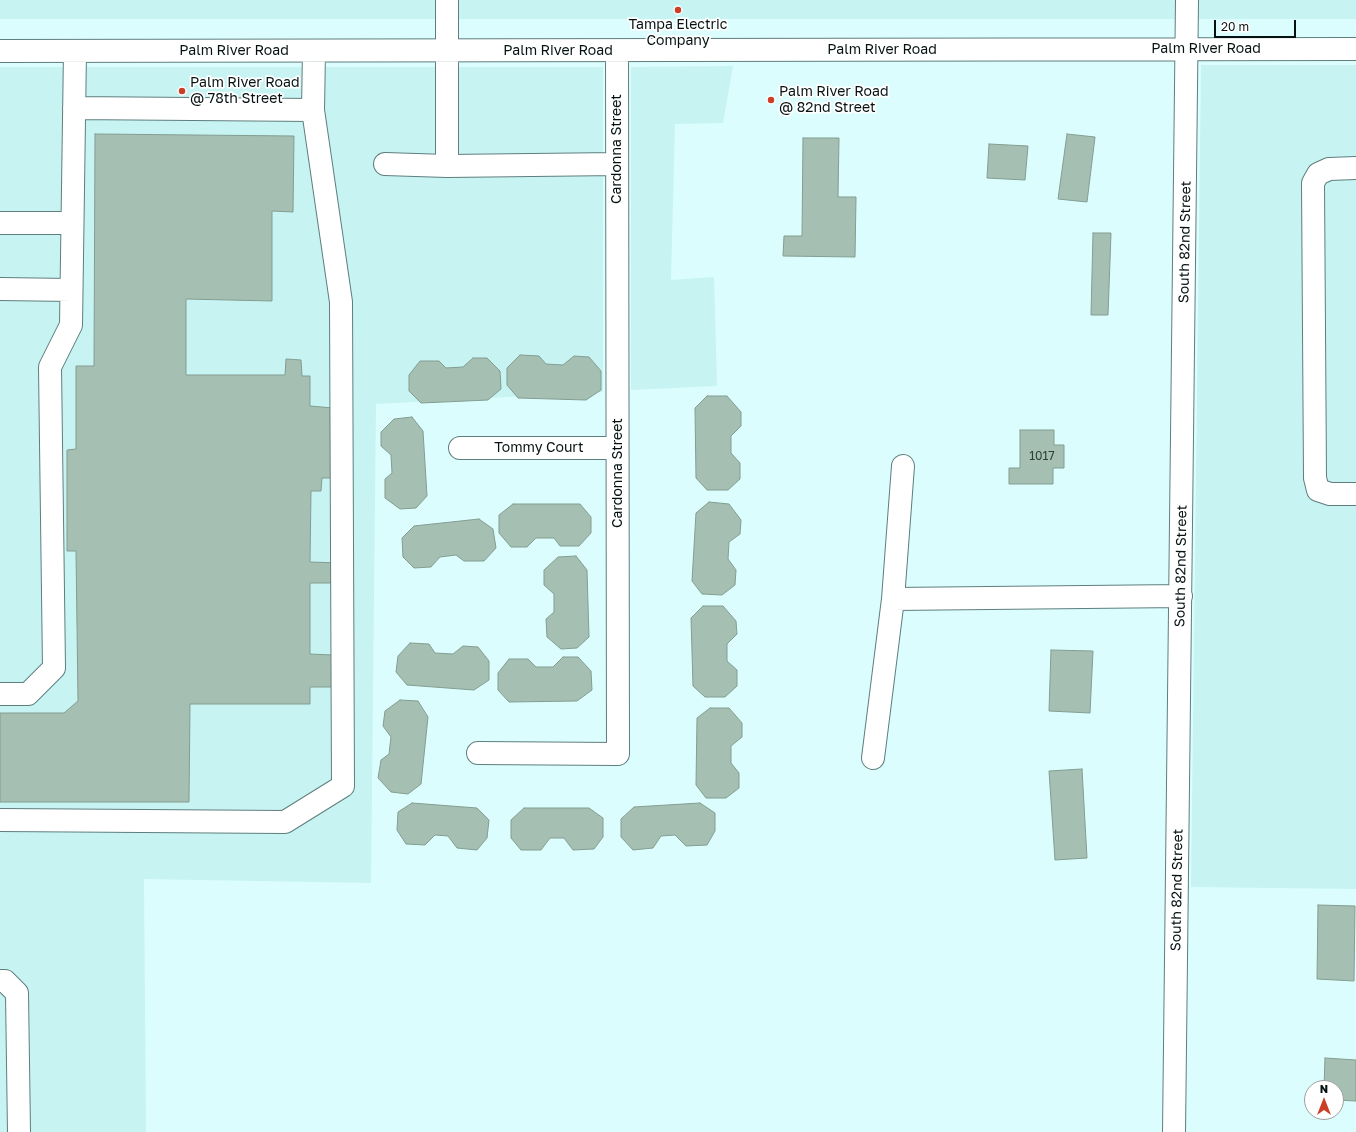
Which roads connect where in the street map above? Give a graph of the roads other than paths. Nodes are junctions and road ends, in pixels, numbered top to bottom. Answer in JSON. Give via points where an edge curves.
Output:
{"nodes":[{"id":1,"x":447,"y":0,"type":"edge"},
{"id":2,"x":1187,"y":0,"type":"edge"},
{"id":3,"x":1187,"y":49,"type":"junction"},
{"id":4,"x":1356,"y":49,"type":"edge"},
{"id":5,"x":0,"y":51,"type":"edge"},
{"id":6,"x":75,"y":51,"type":"junction"},
{"id":7,"x":314,"y":51,"type":"junction"},
{"id":8,"x":447,"y":51,"type":"junction"},
{"id":9,"x":617,"y":51,"type":"junction"},
{"id":10,"x":74,"y":108,"type":"junction"},
{"id":11,"x":313,"y":110,"type":"junction"},
{"id":12,"x":385,"y":164,"type":"dead end"},
{"id":13,"x":617,"y":164,"type":"junction"},
{"id":14,"x":447,"y":166,"type":"junction"},
{"id":15,"x":1356,"y":168,"type":"edge"},
{"id":16,"x":0,"y":223,"type":"edge"},
{"id":17,"x":72,"y":223,"type":"junction"},
{"id":18,"x":0,"y":290,"type":"edge"},
{"id":19,"x":71,"y":290,"type":"junction"},
{"id":20,"x":460,"y":448,"type":"dead end"},
{"id":21,"x":617,"y":448,"type":"junction"},
{"id":22,"x":903,"y":466,"type":"dead end"},
{"id":23,"x":1356,"y":494,"type":"edge"},
{"id":24,"x":1180,"y":596,"type":"junction"},
{"id":25,"x":893,"y":599,"type":"junction"},
{"id":26,"x":0,"y":694,"type":"edge"},
{"id":27,"x":478,"y":753,"type":"dead end"},
{"id":28,"x":873,"y":758,"type":"dead end"},
{"id":29,"x":0,"y":820,"type":"edge"},
{"id":30,"x":0,"y":981,"type":"edge"},
{"id":31,"x":19,"y":1132,"type":"edge"},
{"id":32,"x":1174,"y":1132,"type":"edge"}],
"edges":[{"from":1,"to":8,"type":"street"},
{"from":2,"to":3,"type":"street","name":"South 82nd Street"},
{"from":3,"to":4,"type":"street","name":"Palm River Road"},
{"from":3,"to":9,"type":"street","name":"Palm River Road"},
{"from":3,"to":24,"type":"street","name":"South 82nd Street"},
{"from":5,"to":6,"type":"street","name":"Palm River Road"},
{"from":6,"to":7,"type":"street","name":"Palm River Road"},
{"from":6,"to":10,"type":"street"},
{"from":7,"to":8,"type":"street","name":"Palm River Road"},
{"from":7,"to":11,"type":"street"},
{"from":8,"to":9,"type":"street","name":"Palm River Road"},
{"from":8,"to":14,"type":"street"},
{"from":9,"to":13,"type":"street","name":"Cardonna Street"},
{"from":10,"to":11,"type":"street"},
{"from":10,"to":17,"type":"street"},
{"from":11,"to":29,"type":"street","via":[[341,302],[343,786],[285,822]]},
{"from":12,"to":14,"type":"street"},
{"from":13,"to":14,"type":"street"},
{"from":13,"to":21,"type":"street","name":"Cardonna Street"},
{"from":15,"to":23,"type":"street","via":[[1329,168],[1318,174],[1313,184],[1314,478],[1318,490],[1330,494]]},
{"from":16,"to":17,"type":"street"},
{"from":17,"to":19,"type":"street"},
{"from":18,"to":19,"type":"street"},
{"from":19,"to":26,"type":"street","via":[[71,325],[50,367],[54,668],[28,694]]},
{"from":20,"to":21,"type":"street","name":"Tommy Court"},
{"from":21,"to":27,"type":"street","name":"Cardonna Street","via":[[618,754]]},
{"from":22,"to":25,"type":"street"},
{"from":24,"to":25,"type":"street"},
{"from":24,"to":32,"type":"street","name":"South 82nd Street"},
{"from":25,"to":28,"type":"street"},
{"from":30,"to":31,"type":"street","via":[[5,981],[17,993]]}]}
